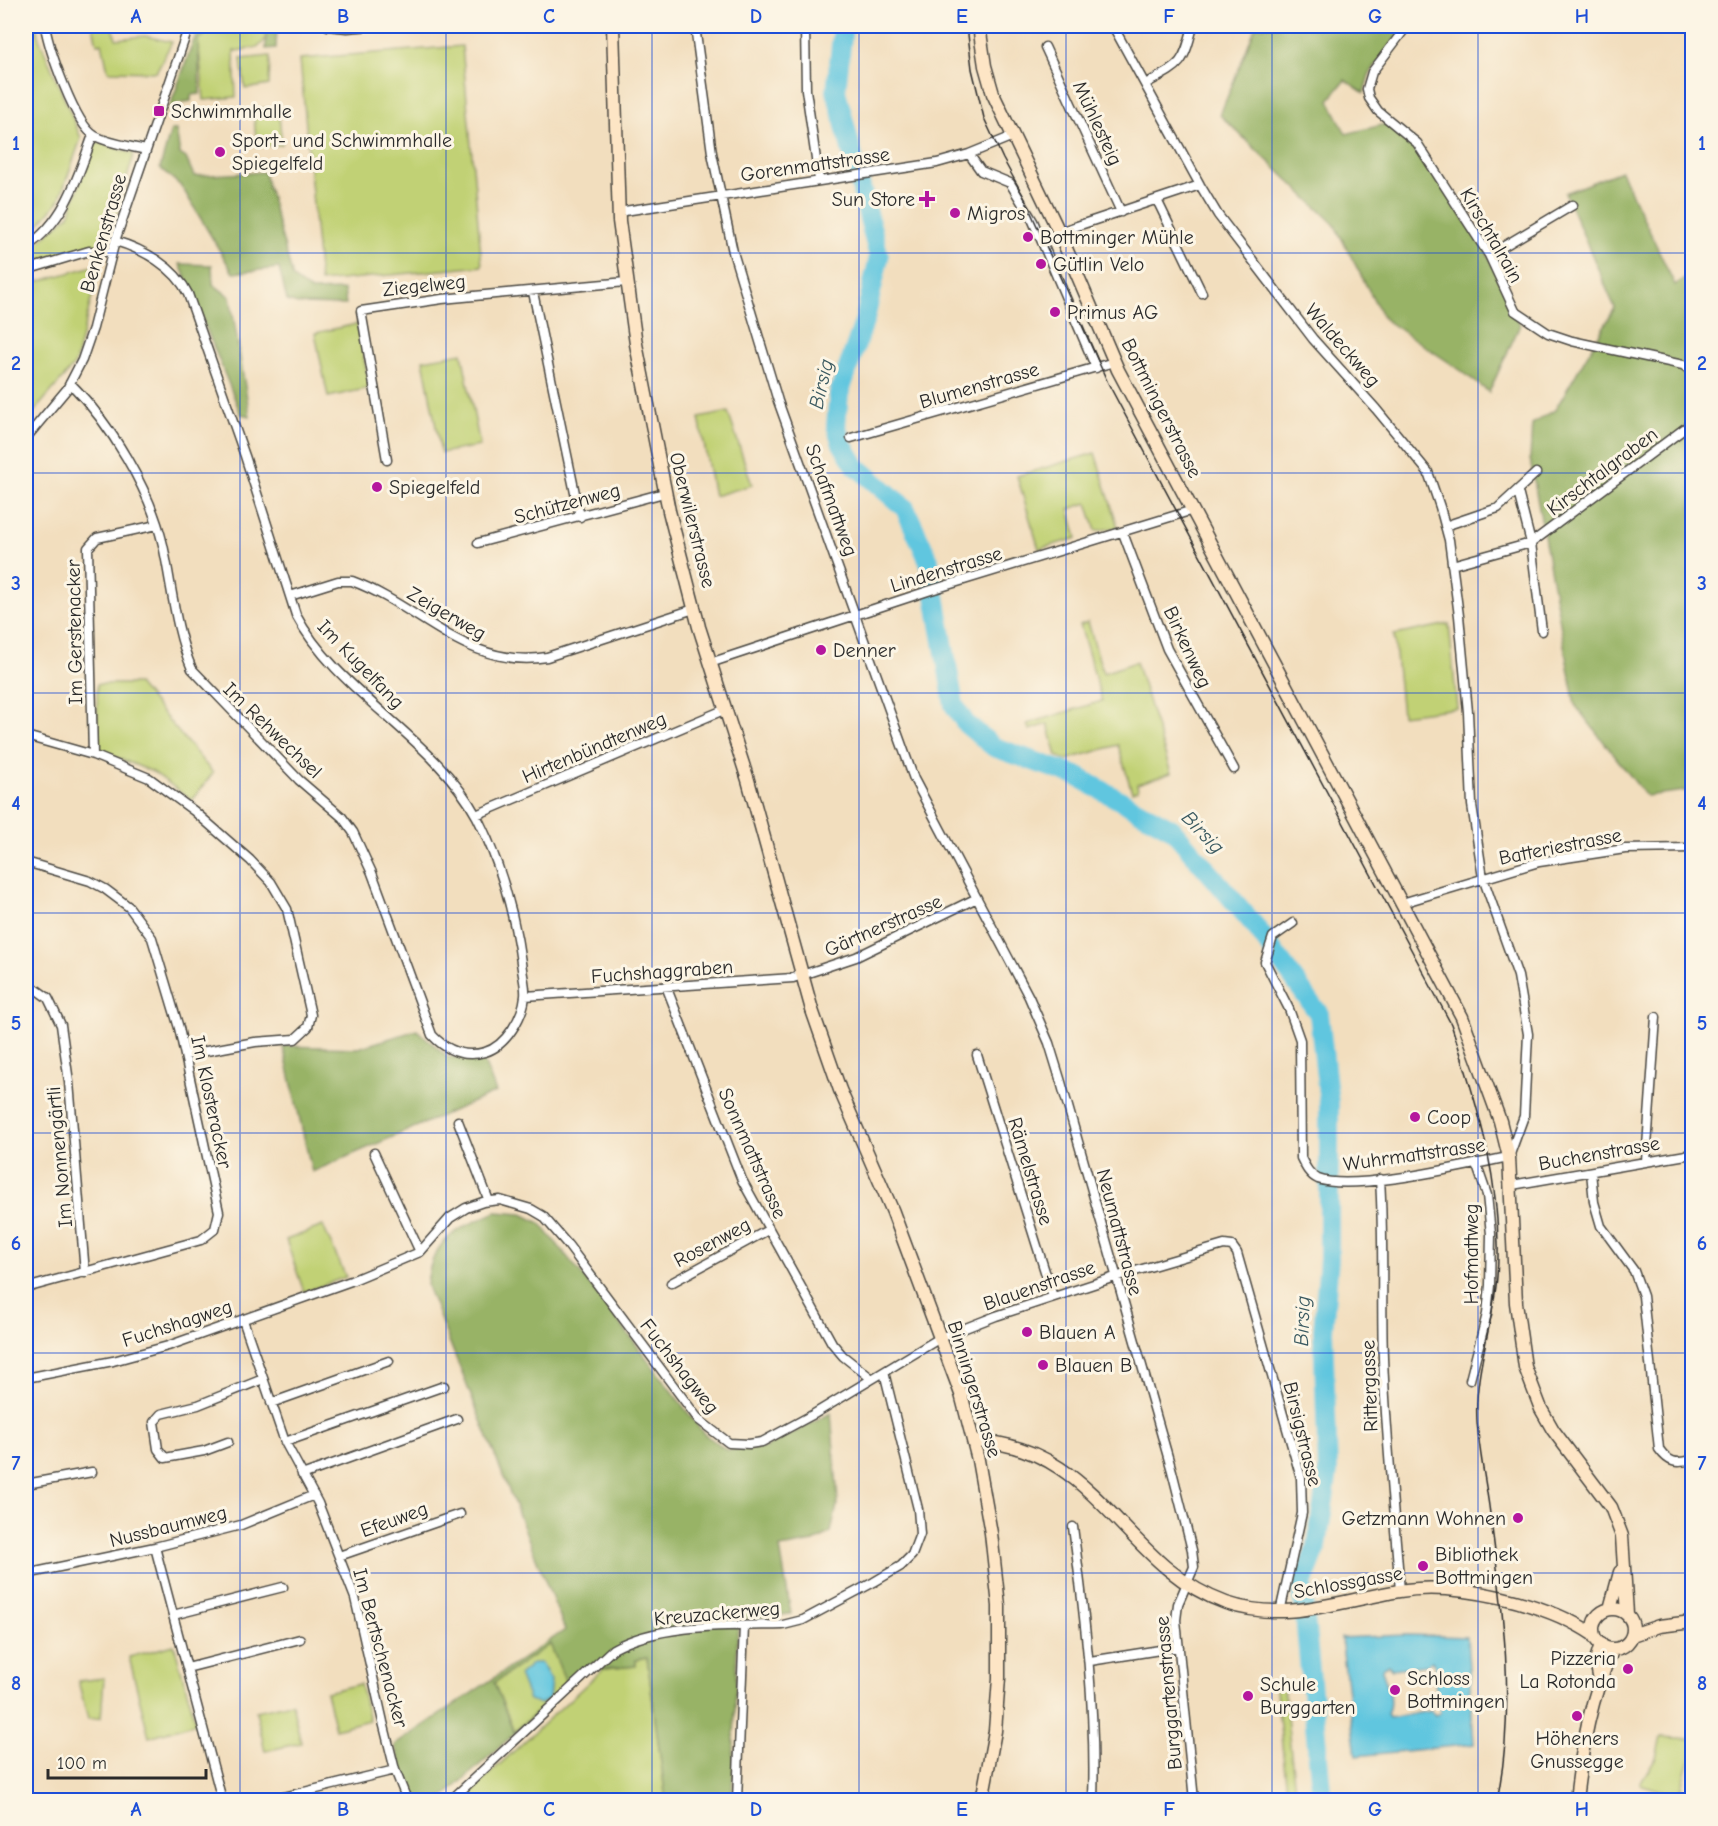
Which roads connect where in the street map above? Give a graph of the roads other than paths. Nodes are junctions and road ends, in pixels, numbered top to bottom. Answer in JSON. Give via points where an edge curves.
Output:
{"nodes":[{"id":1,"x":45,"y":26,"type":"edge"},
{"id":2,"x":189,"y":26,"type":"edge"},
{"id":3,"x":328,"y":26,"type":"edge"},
{"id":4,"x":371,"y":26,"type":"edge"},
{"id":5,"x":613,"y":26,"type":"edge"},
{"id":6,"x":695,"y":26,"type":"edge"},
{"id":7,"x":806,"y":26,"type":"edge"},
{"id":8,"x":979,"y":26,"type":"edge"},
{"id":9,"x":1113,"y":26,"type":"edge"},
{"id":10,"x":1192,"y":26,"type":"edge"},
{"id":11,"x":1407,"y":26,"type":"edge"},
{"id":12,"x":1046,"y":47,"type":"dead end"},
{"id":13,"x":1145,"y":84,"type":"junction"},
{"id":14,"x":93,"y":135,"type":"junction"},
{"id":15,"x":1013,"y":136,"type":"junction"},
{"id":16,"x":146,"y":150,"type":"junction"},
{"id":17,"x":969,"y":154,"type":"junction"},
{"id":18,"x":819,"y":180,"type":"junction"},
{"id":19,"x":1200,"y":185,"type":"junction"},
{"id":20,"x":720,"y":195,"type":"junction"},
{"id":21,"x":1157,"y":200,"type":"junction"},
{"id":22,"x":1573,"y":205,"type":"dead end"},
{"id":23,"x":618,"y":212,"type":"junction"},
{"id":24,"x":1122,"y":212,"type":"junction"},
{"id":25,"x":1059,"y":232,"type":"junction"},
{"id":26,"x":115,"y":241,"type":"junction"},
{"id":27,"x":26,"y":247,"type":"edge"},
{"id":28,"x":112,"y":252,"type":"junction"},
{"id":29,"x":1489,"y":255,"type":"junction"},
{"id":30,"x":26,"y":270,"type":"edge"},
{"id":31,"x":626,"y":282,"type":"junction"},
{"id":32,"x":533,"y":292,"type":"junction"},
{"id":33,"x":1202,"y":293,"type":"dead end"},
{"id":34,"x":1114,"y":362,"type":"junction"},
{"id":35,"x":1096,"y":368,"type":"junction"},
{"id":36,"x":1692,"y":372,"type":"edge"},
{"id":37,"x":70,"y":383,"type":"junction"},
{"id":38,"x":1692,"y":423,"type":"edge"},
{"id":39,"x":26,"y":438,"type":"edge"},
{"id":40,"x":851,"y":438,"type":"dead end"},
{"id":41,"x":387,"y":460,"type":"dead end"},
{"id":42,"x":1536,"y":473,"type":"dead end"},
{"id":43,"x":1518,"y":492,"type":"junction"},
{"id":44,"x":664,"y":493,"type":"junction"},
{"id":45,"x":1193,"y":510,"type":"junction"},
{"id":46,"x":580,"y":518,"type":"junction"},
{"id":47,"x":157,"y":525,"type":"junction"},
{"id":48,"x":1445,"y":526,"type":"junction"},
{"id":49,"x":1123,"y":533,"type":"junction"},
{"id":50,"x":478,"y":543,"type":"dead end"},
{"id":51,"x":1531,"y":543,"type":"junction"},
{"id":52,"x":1452,"y":565,"type":"junction"},
{"id":53,"x":290,"y":596,"type":"junction"},
{"id":54,"x":694,"y":609,"type":"junction"},
{"id":55,"x":855,"y":616,"type":"junction"},
{"id":56,"x":1542,"y":631,"type":"dead end"},
{"id":57,"x":710,"y":663,"type":"junction"},
{"id":58,"x":726,"y":709,"type":"junction"},
{"id":59,"x":26,"y":736,"type":"edge"},
{"id":60,"x":93,"y":755,"type":"junction"},
{"id":61,"x":1234,"y":770,"type":"dead end"},
{"id":62,"x":476,"y":815,"type":"junction"},
{"id":63,"x":1692,"y":848,"type":"edge"},
{"id":64,"x":26,"y":862,"type":"edge"},
{"id":65,"x":1483,"y":878,"type":"junction"},
{"id":66,"x":977,"y":898,"type":"junction"},
{"id":67,"x":1402,"y":903,"type":"junction"},
{"id":68,"x":1293,"y":923,"type":"dead end"},
{"id":69,"x":801,"y":976,"type":"junction"},
{"id":70,"x":26,"y":982,"type":"edge"},
{"id":71,"x":666,"y":986,"type":"junction"},
{"id":72,"x":525,"y":996,"type":"junction"},
{"id":73,"x":812,"y":1010,"type":"joint"},
{"id":74,"x":1656,"y":1017,"type":"dead end"},
{"id":75,"x":495,"y":1049,"type":"joint"},
{"id":76,"x":185,"y":1055,"type":"junction"},
{"id":77,"x":977,"y":1055,"type":"dead end"},
{"id":78,"x":458,"y":1120,"type":"dead end"},
{"id":79,"x":374,"y":1153,"type":"dead end"},
{"id":80,"x":1692,"y":1154,"type":"edge"},
{"id":81,"x":1509,"y":1157,"type":"junction"},
{"id":82,"x":1646,"y":1161,"type":"junction"},
{"id":83,"x":1476,"y":1163,"type":"junction"},
{"id":84,"x":1591,"y":1172,"type":"junction"},
{"id":85,"x":1380,"y":1179,"type":"junction"},
{"id":86,"x":1512,"y":1185,"type":"junction"},
{"id":87,"x":489,"y":1201,"type":"junction"},
{"id":88,"x":768,"y":1230,"type":"junction"},
{"id":89,"x":420,"y":1252,"type":"junction"},
{"id":90,"x":85,"y":1273,"type":"junction"},
{"id":91,"x":1115,"y":1277,"type":"junction"},
{"id":92,"x":671,"y":1283,"type":"dead end"},
{"id":93,"x":26,"y":1288,"type":"edge"},
{"id":94,"x":1053,"y":1297,"type":"junction"},
{"id":95,"x":243,"y":1320,"type":"junction"},
{"id":96,"x":940,"y":1338,"type":"junction"},
{"id":97,"x":389,"y":1361,"type":"dead end"},
{"id":98,"x":884,"y":1372,"type":"junction"},
{"id":99,"x":26,"y":1378,"type":"edge"},
{"id":100,"x":263,"y":1379,"type":"junction"},
{"id":101,"x":872,"y":1379,"type":"junction"},
{"id":102,"x":1470,"y":1380,"type":"dead end"},
{"id":103,"x":444,"y":1386,"type":"dead end"},
{"id":104,"x":271,"y":1403,"type":"junction"},
{"id":105,"x":457,"y":1419,"type":"dead end"},
{"id":106,"x":973,"y":1441,"type":"junction"},
{"id":107,"x":228,"y":1442,"type":"dead end"},
{"id":108,"x":285,"y":1442,"type":"junction"},
{"id":109,"x":1692,"y":1460,"type":"edge"},
{"id":110,"x":92,"y":1472,"type":"dead end"},
{"id":111,"x":302,"y":1475,"type":"junction"},
{"id":112,"x":26,"y":1484,"type":"edge"},
{"id":113,"x":314,"y":1495,"type":"junction"},
{"id":114,"x":460,"y":1514,"type":"dead end"},
{"id":115,"x":1073,"y":1527,"type":"dead end"},
{"id":116,"x":155,"y":1547,"type":"junction"},
{"id":117,"x":1624,"y":1553,"type":"junction"},
{"id":118,"x":339,"y":1556,"type":"junction"},
{"id":119,"x":26,"y":1574,"type":"edge"},
{"id":120,"x":1185,"y":1584,"type":"junction"},
{"id":121,"x":283,"y":1587,"type":"dead end"},
{"id":122,"x":1400,"y":1591,"type":"junction"},
{"id":123,"x":1610,"y":1609,"type":"junction"},
{"id":124,"x":1280,"y":1612,"type":"junction"},
{"id":125,"x":172,"y":1615,"type":"junction"},
{"id":126,"x":1598,"y":1616,"type":"junction"},
{"id":127,"x":1630,"y":1617,"type":"junction"},
{"id":128,"x":1567,"y":1618,"type":"junction"},
{"id":129,"x":1692,"y":1622,"type":"edge"},
{"id":130,"x":744,"y":1626,"type":"junction"},
{"id":131,"x":1659,"y":1626,"type":"junction"},
{"id":132,"x":1632,"y":1635,"type":"junction"},
{"id":133,"x":300,"y":1639,"type":"dead end"},
{"id":134,"x":1603,"y":1643,"type":"junction"},
{"id":135,"x":1179,"y":1647,"type":"junction"},
{"id":136,"x":1090,"y":1661,"type":"junction"},
{"id":137,"x":187,"y":1668,"type":"junction"},
{"id":138,"x":395,"y":1770,"type":"junction"},
{"id":139,"x":222,"y":1800,"type":"edge"},
{"id":140,"x":271,"y":1800,"type":"edge"},
{"id":141,"x":407,"y":1800,"type":"edge"},
{"id":142,"x":451,"y":1800,"type":"edge"},
{"id":143,"x":737,"y":1800,"type":"edge"},
{"id":144,"x":982,"y":1800,"type":"edge"},
{"id":145,"x":1093,"y":1800,"type":"edge"},
{"id":146,"x":1194,"y":1800,"type":"edge"},
{"id":147,"x":1576,"y":1800,"type":"edge"}],
"edges":[{"from":1,"to":14,"type":"street","via":[[79,115]]},
{"from":2,"to":16,"type":"street","name":"Benkenstrasse"},
{"from":3,"to":4,"type":"street"},
{"from":5,"to":23,"type":"main road","name":"Oberwilerstrasse"},
{"from":6,"to":20,"type":"street","name":"Schafmattweg"},
{"from":7,"to":18,"type":"street","via":[[807,90]]},
{"from":8,"to":15,"type":"main road","name":"Bottmingerstrasse","via":[[988,80]]},
{"from":9,"to":13,"type":"street","name":"Waldeckweg"},
{"from":10,"to":13,"type":"street","via":[[1182,62]]},
{"from":11,"to":29,"type":"street","name":"Kirschtalrain","via":[[1372,72],[1367,88],[1369,98],[1378,111],[1417,143]]},
{"from":12,"to":24,"type":"street","name":"Mühlesteig"},
{"from":13,"to":19,"type":"street","name":"Waldeckweg"},
{"from":14,"to":16,"type":"street"},
{"from":14,"to":27,"type":"street","via":[[65,207]]},
{"from":15,"to":17,"type":"street","name":"Gorenmattstrasse"},
{"from":15,"to":25,"type":"main road","name":"Bottmingerstrasse"},
{"from":16,"to":26,"type":"street","name":"Benkenstrasse"},
{"from":17,"to":18,"type":"street","name":"Gorenmattstrasse","via":[[937,163]]},
{"from":17,"to":35,"type":"street","name":"Bottmingerstrasse","via":[[981,171],[1010,183],[1022,202]]},
{"from":18,"to":20,"type":"street","name":"Gorenmattstrasse"},
{"from":19,"to":21,"type":"street"},
{"from":19,"to":48,"type":"street","name":"Waldeckweg","via":[[1218,215],[1313,339],[1428,472]]},
{"from":20,"to":23,"type":"street","name":"Gorenmattstrasse"},
{"from":20,"to":55,"type":"street","name":"Schafmattweg","via":[[758,341]]},
{"from":21,"to":24,"type":"street"},
{"from":21,"to":33,"type":"street"},
{"from":22,"to":29,"type":"street"},
{"from":23,"to":31,"type":"main road","name":"Oberwilerstrasse"},
{"from":24,"to":25,"type":"street"},
{"from":25,"to":34,"type":"main road","name":"Bottmingerstrasse"},
{"from":26,"to":28,"type":"street","name":"Benkenstrasse"},
{"from":26,"to":53,"type":"street","name":"Im Kugelfang","via":[[159,261],[185,288]]},
{"from":28,"to":30,"type":"street","via":[[89,251]]},
{"from":28,"to":37,"type":"street","name":"Benkenstrasse","via":[[93,328]]},
{"from":29,"to":36,"type":"street","name":"Kirschtalrain","via":[[1515,311],[1548,333],[1683,365]]},
{"from":31,"to":32,"type":"street","name":"Ziegelweg"},
{"from":31,"to":44,"type":"main road","name":"Oberwilerstrasse"},
{"from":32,"to":41,"type":"street","name":"Ziegelweg","via":[[361,311]]},
{"from":32,"to":46,"type":"street"},
{"from":34,"to":35,"type":"street","name":"Blumenstrasse"},
{"from":34,"to":45,"type":"main road","name":"Bottmingerstrasse"},
{"from":35,"to":40,"type":"street","name":"Blumenstrasse"},
{"from":37,"to":39,"type":"street","name":"Benkenstrasse"},
{"from":37,"to":47,"type":"street","name":"Im Rehwechsel","via":[[87,400],[129,464]]},
{"from":38,"to":51,"type":"street","name":"Kirschtalgraben"},
{"from":42,"to":43,"type":"street"},
{"from":43,"to":48,"type":"street","via":[[1498,508]]},
{"from":43,"to":51,"type":"street"},
{"from":44,"to":46,"type":"street","name":"Schützenweg"},
{"from":44,"to":54,"type":"main road","name":"Oberwilerstrasse"},
{"from":45,"to":49,"type":"street","name":"Lindenstrasse"},
{"from":45,"to":67,"type":"main road","name":"Bottmingerstrasse"},
{"from":46,"to":50,"type":"street","name":"Schützenweg"},
{"from":47,"to":60,"type":"street","name":"Im Gerstenacker","via":[[97,538],[88,548]]},
{"from":47,"to":75,"type":"street","name":"Im Rehwechsel","via":[[182,646],[192,669],[231,713],[342,817],[353,832],[432,1035],[454,1051],[469,1054]]},
{"from":48,"to":52,"type":"street","name":"Waldeckweg"},
{"from":49,"to":55,"type":"street","name":"Lindenstrasse"},
{"from":49,"to":61,"type":"street","name":"Birkenweg","via":[[1167,649]]},
{"from":51,"to":52,"type":"street","name":"Kirschtalgraben"},
{"from":51,"to":56,"type":"street"},
{"from":52,"to":65,"type":"street","name":"Waldeckweg","via":[[1468,712],[1472,805]]},
{"from":53,"to":54,"type":"street","name":"Zeigerweg","via":[[352,580],[486,654],[521,660],[545,658]]},
{"from":53,"to":62,"type":"street","name":"Im Kugelfang","via":[[306,635],[452,780]]},
{"from":54,"to":57,"type":"main road","name":"Oberwilerstrasse"},
{"from":55,"to":57,"type":"street","name":"Lindenstrasse"},
{"from":55,"to":66,"type":"street","name":"Schafmattweg","via":[[918,787]]},
{"from":57,"to":58,"type":"main road","name":"Oberwilerstrasse"},
{"from":58,"to":62,"type":"street","name":"Hirtenbündtenweg"},
{"from":58,"to":69,"type":"main road","name":"Oberwilerstrasse"},
{"from":59,"to":60,"type":"street"},
{"from":60,"to":76,"type":"street","via":[[149,778],[194,811],[266,876],[287,909],[311,1015],[308,1027],[291,1040],[255,1042]]},
{"from":62,"to":72,"type":"street","name":"Im Kugelfang","via":[[502,874]]},
{"from":63,"to":65,"type":"street","name":"Batteriestrasse","via":[[1625,849],[1539,862]]},
{"from":64,"to":76,"type":"street","name":"Im Klosteracker","via":[[90,881],[137,916],[159,954]]},
{"from":65,"to":67,"type":"street","name":"Batteriestrasse"},
{"from":65,"to":81,"type":"street","name":"Waldeckweg","via":[[1518,976],[1528,1034],[1524,1116]]},
{"from":66,"to":69,"type":"street","name":"Gärtnerstrasse","via":[[856,957]]},
{"from":66,"to":91,"type":"street","name":"Neumattstrasse","via":[[1049,1043]]},
{"from":67,"to":81,"type":"main road","name":"Bottmingerstrasse","via":[[1462,1017],[1500,1120]]},
{"from":68,"to":85,"type":"street","name":"Wuhrmattstrasse","via":[[1273,937],[1265,963],[1300,1040],[1301,1158],[1309,1173],[1318,1179],[1350,1184]]},
{"from":69,"to":71,"type":"street","name":"Fuchshaggraben","via":[[777,981]]},
{"from":69,"to":73,"type":"main road","name":"Oberwilerstrasse"},
{"from":70,"to":90,"type":"street","name":"Im Nonnengärtli","via":[[48,998],[61,1025]]},
{"from":71,"to":72,"type":"street","name":"Fuchshaggraben"},
{"from":71,"to":88,"type":"street","name":"Sonnmattstrasse","via":[[742,1180]]},
{"from":72,"to":75,"type":"street","name":"Im Kugelfang","via":[[511,1032]]},
{"from":73,"to":96,"type":"main road","name":"Binningerstrasse"},
{"from":74,"to":82,"type":"street"},
{"from":76,"to":90,"type":"street","name":"Im Klosteracker","via":[[219,1212],[215,1228],[201,1240]]},
{"from":77,"to":94,"type":"street","name":"Rämelstrasse"},
{"from":78,"to":87,"type":"street"},
{"from":79,"to":89,"type":"street"},
{"from":80,"to":82,"type":"street","name":"Buchenstrasse"},
{"from":81,"to":83,"type":"street","name":"Wuhrmattstrasse"},
{"from":81,"to":86,"type":"main road","name":"Bottmingerstrasse"},
{"from":82,"to":84,"type":"street","name":"Buchenstrasse"},
{"from":83,"to":85,"type":"street","name":"Wuhrmattstrasse"},
{"from":83,"to":102,"type":"street","name":"Hofmattweg","via":[[1487,1195],[1490,1285],[1487,1314]]},
{"from":84,"to":86,"type":"street","name":"Buchenstrasse"},
{"from":84,"to":109,"type":"street","via":[[1601,1226],[1634,1271],[1643,1296],[1659,1449],[1677,1464]]},
{"from":85,"to":122,"type":"street","name":"Rittergasse","via":[[1386,1409]]},
{"from":86,"to":117,"type":"main road","name":"Bottmingerstrasse","via":[[1516,1303],[1525,1367],[1552,1430],[1611,1507]]},
{"from":87,"to":89,"type":"street","name":"Fuchshagweg","via":[[450,1218]]},
{"from":87,"to":101,"type":"street","name":"Fuchshagweg","via":[[512,1202],[543,1216],[699,1420],[729,1443],[762,1442]]},
{"from":88,"to":92,"type":"street","name":"Rosenweg"},
{"from":88,"to":101,"type":"street","name":"Sonnmattstrasse","via":[[831,1343]]},
{"from":89,"to":95,"type":"street","name":"Fuchshagweg"},
{"from":90,"to":93,"type":"street","name":"Im Klosteracker"},
{"from":91,"to":94,"type":"street","name":"Blauenstrasse"},
{"from":91,"to":120,"type":"street","name":"Neumattstrasse","via":[[1192,1550],[1194,1567]]},
{"from":91,"to":124,"type":"street","name":"Birsigstrasse","via":[[1224,1245],[1238,1252],[1300,1478],[1302,1513]]},
{"from":94,"to":96,"type":"street","name":"Blauenstrasse"},
{"from":95,"to":99,"type":"street","name":"Fuchshagweg","via":[[113,1361]]},
{"from":95,"to":100,"type":"street","name":"Im Bertschenacker"},
{"from":96,"to":98,"type":"street","name":"Fuchshagweg"},
{"from":96,"to":106,"type":"main road","name":"Binningerstrasse"},
{"from":97,"to":104,"type":"street"},
{"from":98,"to":101,"type":"street","name":"Fuchshagweg"},
{"from":98,"to":130,"type":"street","name":"Kreuzackerweg","via":[[918,1509],[920,1534],[912,1555],[901,1566],[803,1620]]},
{"from":100,"to":104,"type":"street","name":"Im Bertschenacker"},
{"from":100,"to":107,"type":"street","via":[[198,1405],[160,1414],[154,1422],[160,1454],[165,1458]]},
{"from":103,"to":108,"type":"street"},
{"from":104,"to":108,"type":"street","name":"Im Bertschenacker"},
{"from":105,"to":111,"type":"street"},
{"from":106,"to":120,"type":"main road","name":"Schlossgasse","via":[[1017,1447],[1050,1461],[1094,1494],[1154,1558]]},
{"from":106,"to":144,"type":"main road","name":"Binningerstrasse","via":[[999,1606],[995,1731]]},
{"from":108,"to":111,"type":"street","name":"Im Bertschenacker"},
{"from":110,"to":112,"type":"street"},
{"from":111,"to":113,"type":"street","name":"Im Bertschenacker"},
{"from":113,"to":116,"type":"street","name":"Nussbaumweg","via":[[241,1525]]},
{"from":113,"to":118,"type":"street","name":"Im Bertschenacker"},
{"from":114,"to":118,"type":"street","name":"Efeuweg"},
{"from":115,"to":136,"type":"street"},
{"from":116,"to":119,"type":"street","name":"Nussbaumweg"},
{"from":116,"to":125,"type":"street"},
{"from":117,"to":123,"type":"main road"},
{"from":117,"to":127,"type":"main road","name":"Bottmingerstrasse"},
{"from":118,"to":138,"type":"street","name":"Im Bertschenacker","via":[[355,1598]]},
{"from":120,"to":124,"type":"main road","name":"Schlossgasse","via":[[1227,1603]]},
{"from":120,"to":135,"type":"street","name":"Burggartenstrasse","via":[[1176,1620]]},
{"from":121,"to":125,"type":"street"},
{"from":122,"to":124,"type":"main road","name":"Schlossgasse","via":[[1312,1610]]},
{"from":122,"to":128,"type":"main road","name":"Schlossgasse","via":[[1476,1592]]},
{"from":123,"to":126,"type":"main road"},
{"from":123,"to":127,"type":"main road"},
{"from":125,"to":137,"type":"street"},
{"from":126,"to":128,"type":"main road","name":"Schlossgasse"},
{"from":126,"to":134,"type":"main road","via":[[1593,1628]]},
{"from":127,"to":131,"type":"main road"},
{"from":127,"to":132,"type":"main road"},
{"from":128,"to":134,"type":"main road","name":"Schlossgasse"},
{"from":129,"to":131,"type":"main road"},
{"from":130,"to":142,"type":"street","name":"Kreuzackerweg","via":[[633,1638],[613,1650]]},
{"from":130,"to":143,"type":"street"},
{"from":131,"to":132,"type":"main road"},
{"from":132,"to":134,"type":"main road","via":[[1625,1645]]},
{"from":133,"to":137,"type":"street"},
{"from":134,"to":147,"type":"main road","via":[[1596,1660],[1599,1676]]},
{"from":135,"to":136,"type":"street"},
{"from":135,"to":146,"type":"street","name":"Burggartenstrasse"},
{"from":136,"to":145,"type":"street","via":[[1095,1740]]},
{"from":137,"to":139,"type":"street"},
{"from":138,"to":140,"type":"street"},
{"from":138,"to":141,"type":"street","name":"Im Bertschenacker"}]}
